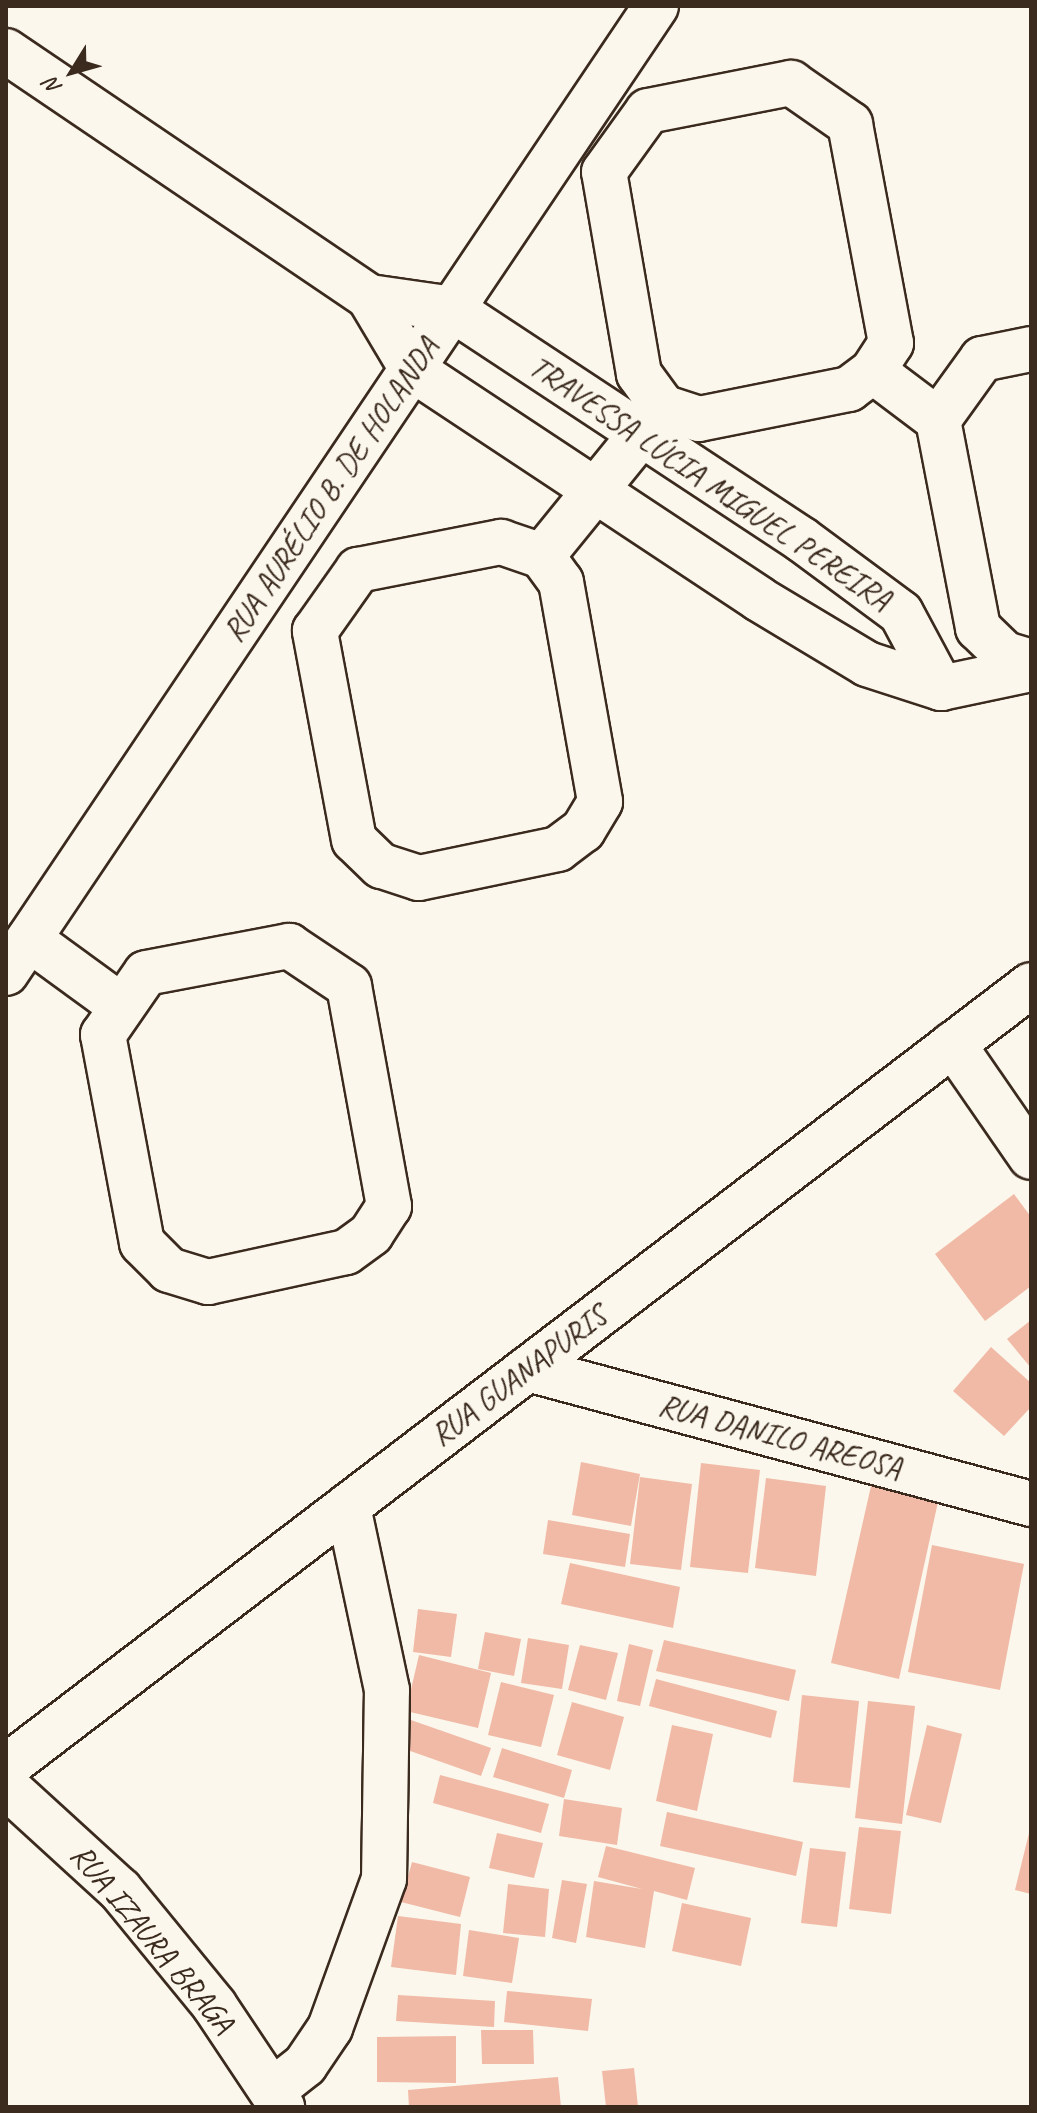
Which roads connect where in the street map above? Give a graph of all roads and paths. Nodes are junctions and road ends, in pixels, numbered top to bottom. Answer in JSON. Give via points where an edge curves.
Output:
{"nodes":[{"id":1,"x":656,"y":6,"type":"edge"},
{"id":2,"x":6,"y":51,"type":"edge"},
{"id":3,"x":584,"y":114,"type":"junction"},
{"id":4,"x":620,"y":141,"type":"junction"},
{"id":5,"x":369,"y":297,"type":"junction"},
{"id":6,"x":452,"y":309,"type":"junction"},
{"id":7,"x":1031,"y":349,"type":"edge"},
{"id":8,"x":412,"y":369,"type":"junction"},
{"id":9,"x":873,"y":371,"type":"junction"},
{"id":10,"x":652,"y":420,"type":"junction"},
{"id":11,"x":938,"y":420,"type":"junction"},
{"id":12,"x":595,"y":491,"type":"junction"},
{"id":13,"x":542,"y":556,"type":"junction"},
{"id":14,"x":281,"y":567,"type":"junction"},
{"id":15,"x":331,"y":601,"type":"junction"},
{"id":16,"x":1031,"y":662,"type":"edge"},
{"id":17,"x":1031,"y":669,"type":"edge"},
{"id":18,"x":941,"y":688,"type":"junction"},
{"id":19,"x":17,"y":956,"type":"edge"},
{"id":20,"x":1031,"y":985,"type":"edge"},
{"id":21,"x":118,"y":1004,"type":"junction"},
{"id":22,"x":953,"y":1044,"type":"junction"},
{"id":23,"x":1031,"y":1157,"type":"edge"},
{"id":24,"x":528,"y":1369,"type":"junction"},
{"id":25,"x":1031,"y":1504,"type":"edge"},
{"id":26,"x":348,"y":1506,"type":"junction"},
{"id":27,"x":6,"y":1767,"type":"edge"},
{"id":28,"x":6,"y":1786,"type":"edge"},
{"id":29,"x":277,"y":2099,"type":"edge"}],
"edges":[{"from":1,"to":3,"type":"street","name":"RUA AURÉLIO B. DE HOLANDA"},
{"from":2,"to":5,"type":"street","name":"TRAVESSA LÚCIA MIGUEL PEREIRA"},
{"from":3,"to":4,"type":"street"},
{"from":3,"to":6,"type":"street","name":"RUA AURÉLIO B. DE HOLANDA"},
{"from":4,"to":9,"type":"street","via":[[648,111],[791,83],[826,100],[850,124],[891,343]]},
{"from":4,"to":10,"type":"street","via":[[604,172],[639,374]]},
{"from":5,"to":6,"type":"street","name":"TRAVESSA LÚCIA MIGUEL PEREIRA"},
{"from":5,"to":8,"type":"street","name":"TRAVESSA LÚCIA MIGUEL PEREIRA"},
{"from":6,"to":8,"type":"street","name":"RUA AURÉLIO B. DE HOLANDA"},
{"from":6,"to":10,"type":"street","name":"TRAVESSA LÚCIA MIGUEL PEREIRA"},
{"from":7,"to":11,"type":"street","via":[[982,359]]},
{"from":8,"to":12,"type":"street","name":"TRAVESSA LÚCIA MIGUEL PEREIRA"},
{"from":8,"to":14,"type":"street","name":"RUA AURÉLIO B. DE HOLANDA"},
{"from":9,"to":10,"type":"street","via":[[849,389],[699,419]]},
{"from":9,"to":11,"type":"street"},
{"from":10,"to":12,"type":"street"},
{"from":10,"to":18,"type":"street","name":"TRAVESSA LÚCIA MIGUEL PEREIRA","via":[[901,613]]},
{"from":11,"to":16,"type":"street","via":[[978,628],[1005,654]]},
{"from":12,"to":13,"type":"street"},
{"from":12,"to":18,"type":"street","name":"TRAVESSA LÚCIA MIGUEL PEREIRA","via":[[867,664]]},
{"from":13,"to":15,"type":"street","via":[[501,542],[358,570]]},
{"from":13,"to":15,"type":"street","via":[[561,582],[600,802],[583,830],[558,849],[419,878],[381,866],[354,840],[315,631]]},
{"from":14,"to":15,"type":"street"},
{"from":14,"to":19,"type":"street","name":"RUA AURÉLIO B. DE HOLANDA"},
{"from":17,"to":18,"type":"street"},
{"from":19,"to":21,"type":"street"},
{"from":20,"to":22,"type":"street","name":"RUA GUANAPURIS"},
{"from":21,"to":21,"type":"street","via":[[103,1035],[142,1243],[169,1270],[208,1282],[346,1252],[371,1234],[389,1206],[349,986],[289,946],[146,973]]},
{"from":22,"to":23,"type":"street"},
{"from":22,"to":24,"type":"street","name":"RUA GUANAPURIS"},
{"from":24,"to":25,"type":"street","name":"RUA DANILO AREOSA"},
{"from":24,"to":26,"type":"street","name":"RUA GUANAPURIS"},
{"from":26,"to":27,"type":"street","name":"RUA GUANAPURIS"},
{"from":26,"to":29,"type":"street","via":[[387,1690],[384,1879],[330,2028]]},
{"from":28,"to":29,"type":"street","name":"RUA IZAURA BRAGA","via":[[120,1890]]}]}
